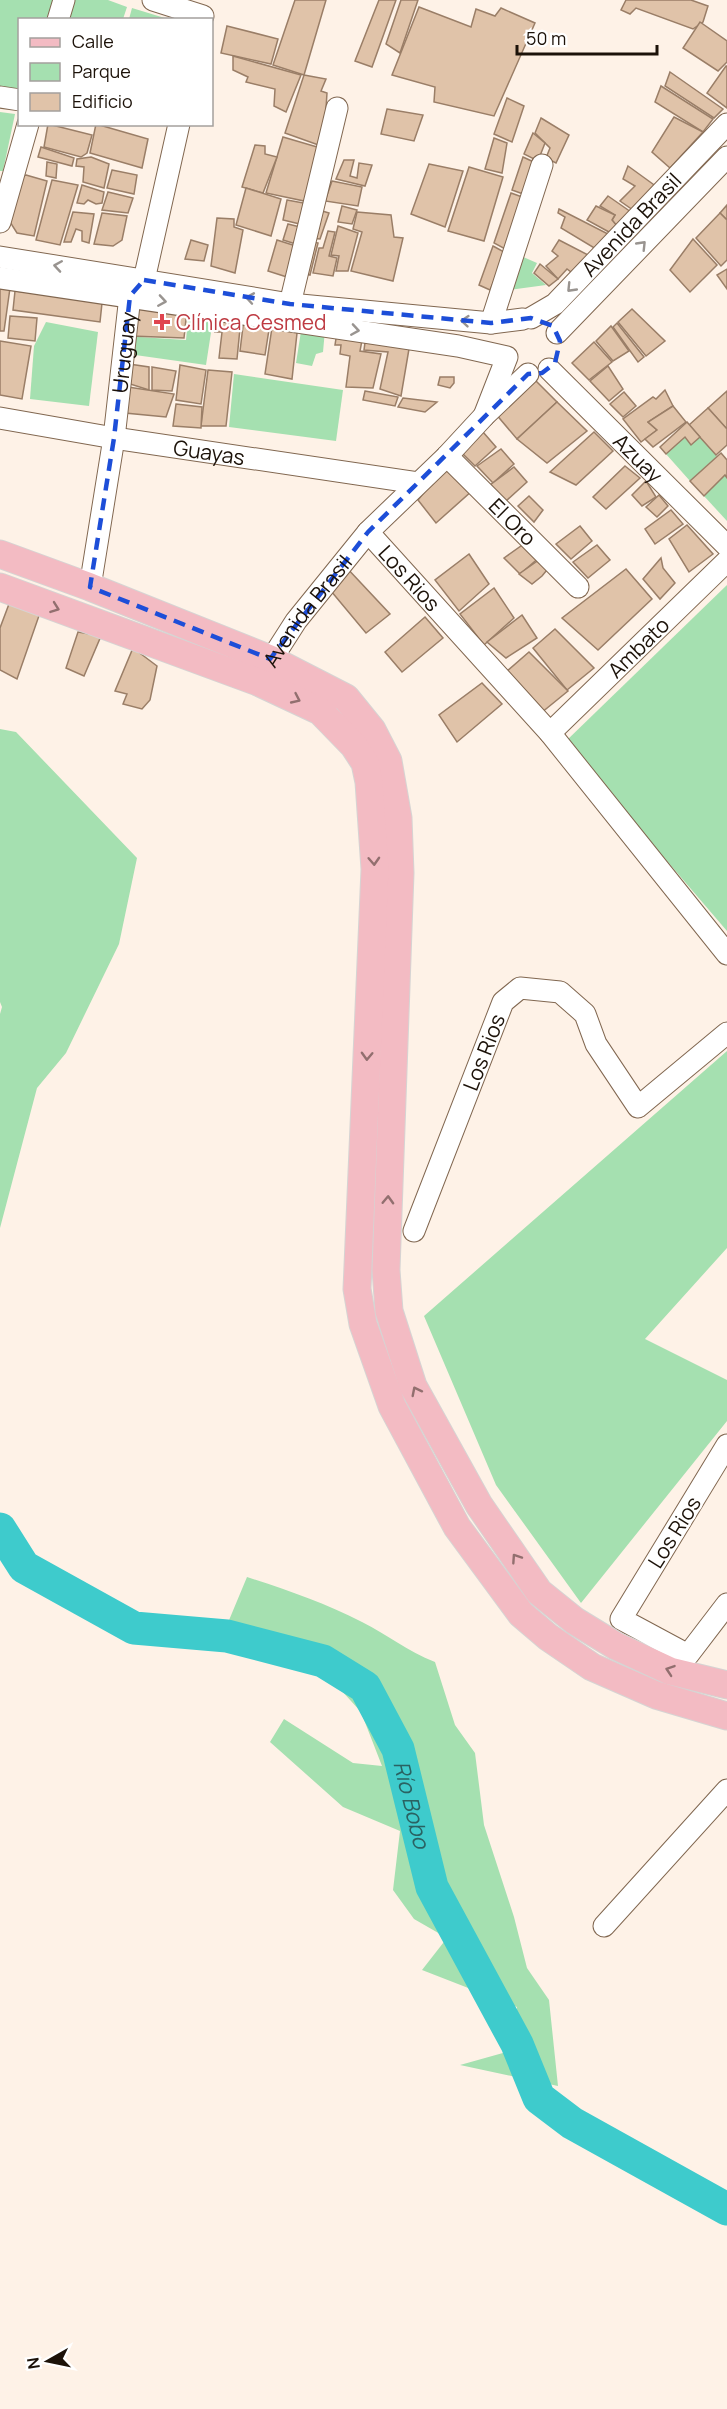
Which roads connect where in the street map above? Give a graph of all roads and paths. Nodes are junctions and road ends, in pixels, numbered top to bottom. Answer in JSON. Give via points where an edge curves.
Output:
{"nodes":[{"id":1,"x":64,"y":0,"type":"edge"},
{"id":2,"x":153,"y":0,"type":"edge"},
{"id":3,"x":203,"y":12,"type":"edge"},
{"id":4,"x":59,"y":18,"type":"edge"},
{"id":5,"x":0,"y":97,"type":"edge"},
{"id":6,"x":18,"y":100,"type":"edge"},
{"id":7,"x":337,"y":108,"type":"dead end"},
{"id":8,"x":727,"y":124,"type":"edge"},
{"id":9,"x":27,"y":126,"type":"edge"},
{"id":10,"x":179,"y":126,"type":"edge"},
{"id":11,"x":727,"y":157,"type":"edge"},
{"id":12,"x":542,"y":165,"type":"dead end"},
{"id":13,"x":0,"y":222,"type":"edge"},
{"id":14,"x":0,"y":258,"type":"edge"},
{"id":15,"x":0,"y":278,"type":"edge"},
{"id":16,"x":144,"y":280,"type":"junction"},
{"id":17,"x":130,"y":296,"type":"junction"},
{"id":18,"x":290,"y":304,"type":"junction"},
{"id":19,"x":527,"y":319,"type":"junction"},
{"id":20,"x":491,"y":324,"type":"junction"},
{"id":21,"x":558,"y":333,"type":"junction"},
{"id":22,"x":507,"y":357,"type":"junction"},
{"id":23,"x":538,"y":371,"type":"junction"},
{"id":24,"x":484,"y":416,"type":"junction"},
{"id":25,"x":0,"y":418,"type":"edge"},
{"id":26,"x":114,"y":438,"type":"junction"},
{"id":27,"x":447,"y":456,"type":"junction"},
{"id":28,"x":418,"y":483,"type":"junction"},
{"id":29,"x":368,"y":532,"type":"junction"},
{"id":30,"x":727,"y":546,"type":"edge"},
{"id":31,"x":0,"y":554,"type":"edge"},
{"id":32,"x":727,"y":561,"type":"edge"},
{"id":33,"x":90,"y":587,"type":"junction"},
{"id":34,"x":578,"y":587,"type":"dead end"},
{"id":35,"x":0,"y":588,"type":"edge"},
{"id":36,"x":264,"y":670,"type":"junction"},
{"id":37,"x":550,"y":733,"type":"junction"},
{"id":38,"x":727,"y":954,"type":"edge"},
{"id":39,"x":727,"y":1033,"type":"edge"},
{"id":40,"x":414,"y":1232,"type":"dead end"},
{"id":41,"x":727,"y":1445,"type":"edge"},
{"id":42,"x":727,"y":1604,"type":"edge"},
{"id":43,"x":727,"y":1684,"type":"edge"},
{"id":44,"x":727,"y":1716,"type":"edge"},
{"id":45,"x":727,"y":1790,"type":"edge"},
{"id":46,"x":604,"y":1926,"type":"dead end"}],
"edges":[{"from":1,"to":4,"type":"street"},
{"from":2,"to":3,"type":"street"},
{"from":5,"to":6,"type":"street"},
{"from":7,"to":18,"type":"street"},
{"from":8,"to":19,"type":"street","name":"Avenida Brasil","one_way":true,"via":[[555,304]]},
{"from":9,"to":13,"type":"street"},
{"from":10,"to":16,"type":"street","name":"Uruguay"},
{"from":21,"to":11,"type":"street","name":"Avenida Brasil","one_way":true},
{"from":12,"to":20,"type":"street"},
{"from":16,"to":14,"type":"street","one_way":true},
{"from":15,"to":17,"type":"street"},
{"from":16,"to":17,"type":"street","name":"Uruguay"},
{"from":18,"to":16,"type":"street","one_way":true},
{"from":17,"to":22,"type":"street","one_way":true,"via":[[458,346]]},
{"from":17,"to":26,"type":"street","name":"Uruguay"},
{"from":20,"to":18,"type":"street","one_way":true},
{"from":19,"to":20,"type":"street"},
{"from":19,"to":21,"type":"street","via":[[547,321]]},
{"from":19,"to":22,"type":"street","via":[[509,331]]},
{"from":21,"to":23,"type":"street","via":[[559,356]]},
{"from":22,"to":23,"type":"street","via":[[519,371]]},
{"from":22,"to":24,"type":"street","name":"Avenida Brasil"},
{"from":23,"to":24,"type":"street","name":"Avenida Brasil"},
{"from":23,"to":30,"type":"street","name":"Azuay"},
{"from":24,"to":27,"type":"street","name":"Avenida Brasil"},
{"from":25,"to":26,"type":"street","name":"Guayas"},
{"from":26,"to":28,"type":"street","name":"Guayas"},
{"from":26,"to":33,"type":"street","name":"Uruguay"},
{"from":27,"to":28,"type":"street","name":"Avenida Brasil"},
{"from":27,"to":34,"type":"street","name":"El Oro"},
{"from":28,"to":29,"type":"street","name":"Avenida Brasil"},
{"from":29,"to":36,"type":"street","name":"Avenida Brasil","via":[[296,621]]},
{"from":29,"to":37,"type":"street","name":"Los Rios"},
{"from":31,"to":33,"type":"main road"},
{"from":32,"to":37,"type":"street","name":"Ambato"},
{"from":33,"to":36,"type":"main road"},
{"from":35,"to":36,"type":"main road","one_way":true},
{"from":43,"to":36,"type":"main road","one_way":true,"via":[[670,1671],[616,1646],[575,1621],[539,1592],[480,1505],[413,1386],[389,1311],[386,1270],[400,873],[398,818],[388,761],[372,729],[346,698]]},
{"from":36,"to":44,"type":"main road","one_way":true,"via":[[320,711],[354,746],[365,763],[369,782],[375,869],[357,1289],[363,1324],[392,1406],[458,1527],[521,1614],[592,1667],[656,1695]]},
{"from":37,"to":38,"type":"street","name":"Los Rios"},
{"from":39,"to":40,"type":"street","name":"Los Rios","via":[[638,1107],[596,1044],[585,1014],[560,992],[520,988],[503,1002]]},
{"from":41,"to":42,"type":"street","name":"Los Rios","via":[[621,1619],[688,1654]]},
{"from":45,"to":46,"type":"street"}]}
